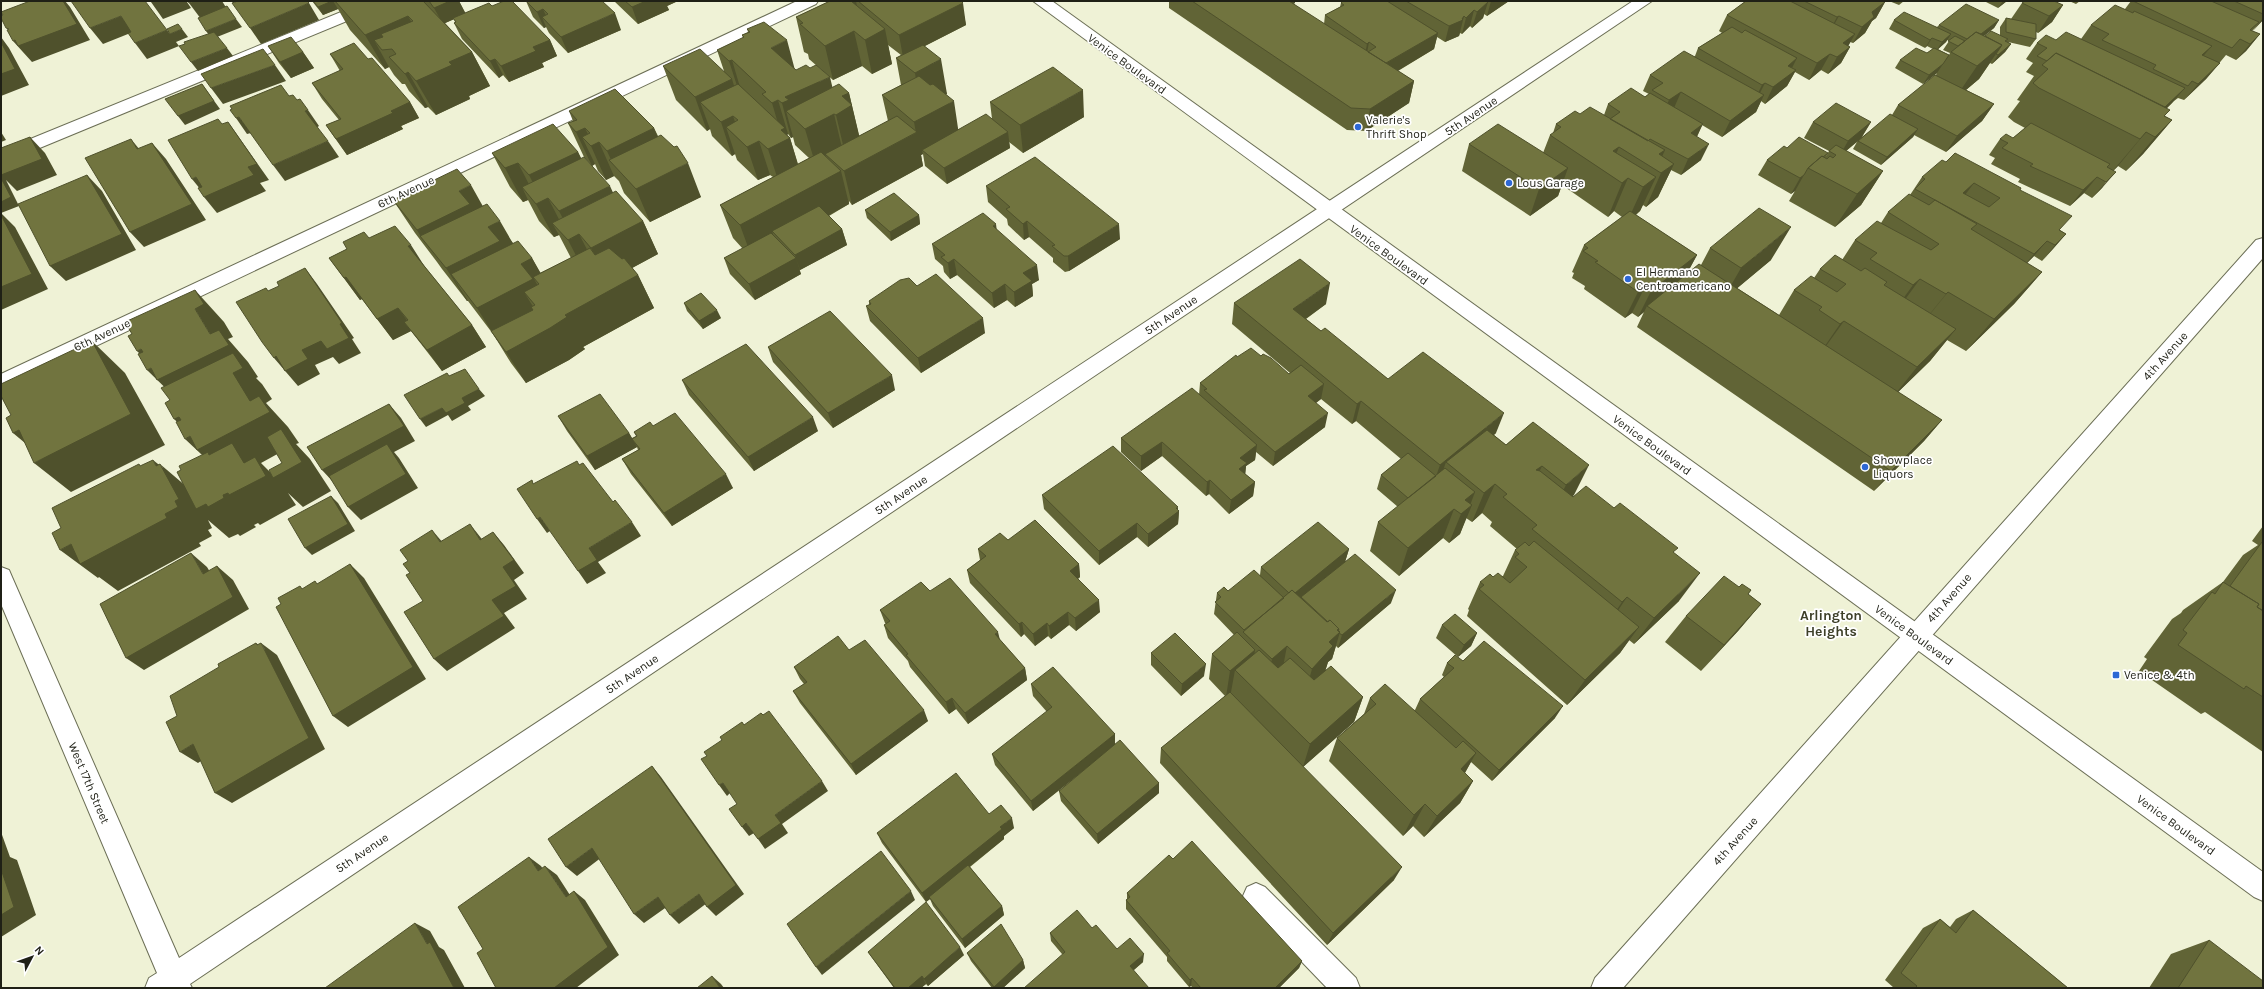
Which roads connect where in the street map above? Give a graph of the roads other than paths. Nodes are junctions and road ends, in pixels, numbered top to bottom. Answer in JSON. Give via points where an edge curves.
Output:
{"nodes":[{"id":1,"x":382,"y":1,"type":"edge"},
{"id":2,"x":810,"y":1,"type":"edge"},
{"id":3,"x":1041,"y":1,"type":"edge"},
{"id":4,"x":1644,"y":1,"type":"edge"},
{"id":5,"x":1,"y":158,"type":"edge"},
{"id":6,"x":1329,"y":210,"type":"junction"},
{"id":7,"x":2263,"y":245,"type":"edge"},
{"id":8,"x":1,"y":383,"type":"edge"},
{"id":9,"x":1,"y":577,"type":"edge"},
{"id":10,"x":1915,"y":637,"type":"junction"},
{"id":11,"x":2263,"y":888,"type":"edge"},
{"id":12,"x":1256,"y":896,"type":"dead end"},
{"id":13,"x":170,"y":985,"type":"edge"},
{"id":14,"x":1346,"y":988,"type":"edge"},
{"id":15,"x":1605,"y":988,"type":"edge"}],
"edges":[{"from":1,"to":5,"type":"street"},
{"from":2,"to":8,"type":"street","name":"6th Avenue"},
{"from":3,"to":6,"type":"street","name":"Venice Boulevard"},
{"from":4,"to":6,"type":"street","name":"5th Avenue"},
{"from":6,"to":10,"type":"street","name":"Venice Boulevard"},
{"from":6,"to":13,"type":"street","name":"5th Avenue"},
{"from":7,"to":10,"type":"street","name":"4th Avenue"},
{"from":9,"to":13,"type":"street","name":"West 17th Street"},
{"from":10,"to":11,"type":"street","name":"Venice Boulevard"},
{"from":10,"to":15,"type":"street","name":"4th Avenue"},
{"from":12,"to":14,"type":"street"}]}
